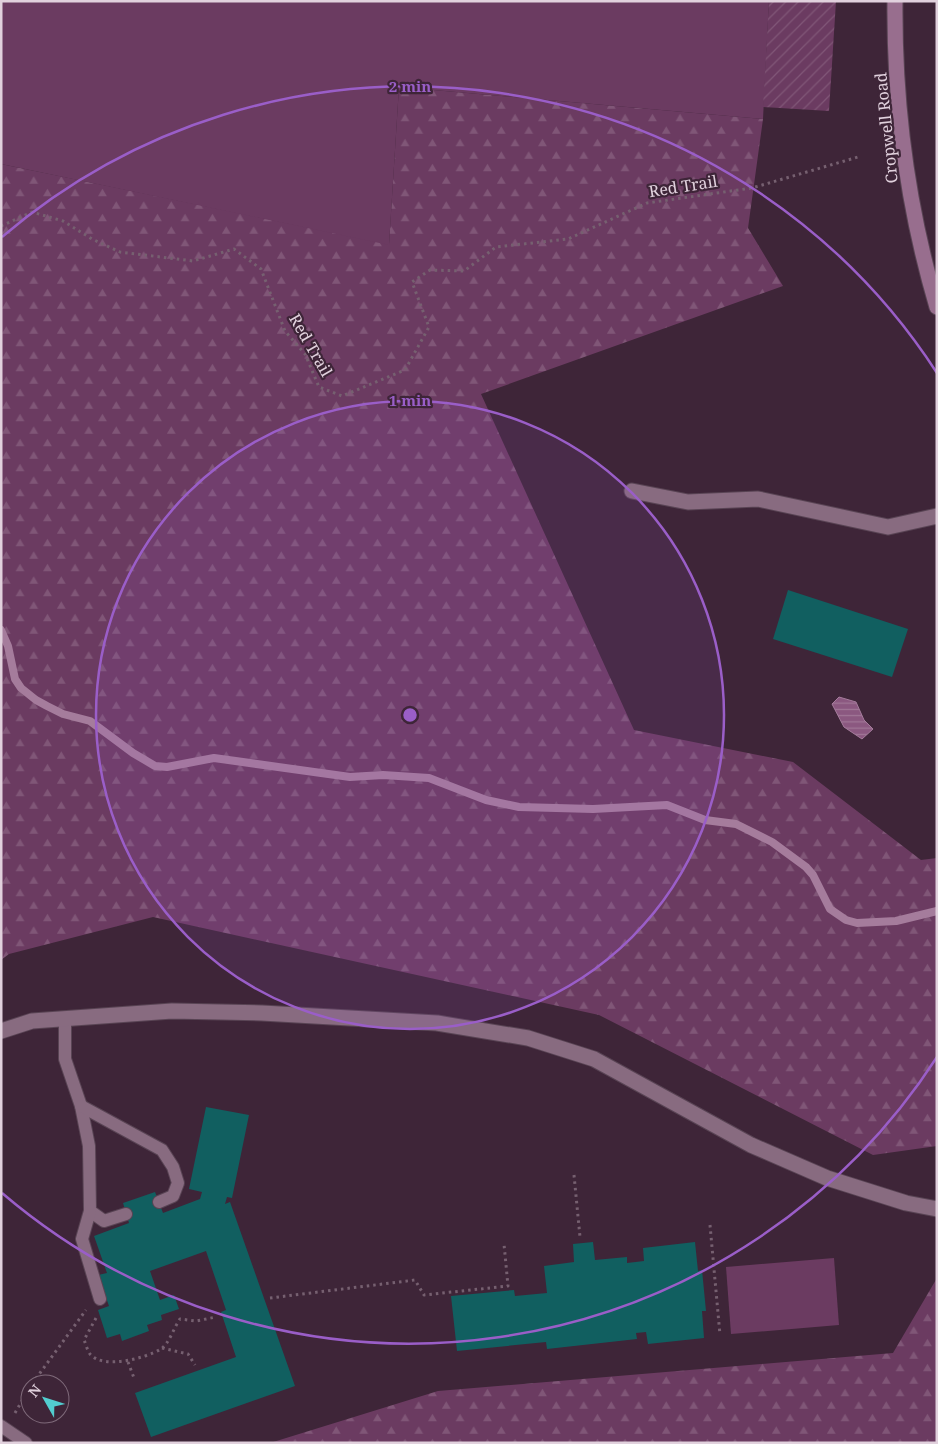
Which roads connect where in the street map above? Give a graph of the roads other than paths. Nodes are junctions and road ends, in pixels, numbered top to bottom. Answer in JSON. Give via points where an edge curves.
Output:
{"nodes":[{"id":1,"x":895,"y":1,"type":"edge"},
{"id":2,"x":937,"y":307,"type":"edge"},
{"id":3,"x":632,"y":492,"type":"dead end"},
{"id":4,"x":937,"y":516,"type":"edge"},
{"id":5,"x":65,"y":1019,"type":"junction"},
{"id":6,"x":1,"y":1031,"type":"edge"},
{"id":7,"x":81,"y":1106,"type":"junction"},
{"id":8,"x":159,"y":1202,"type":"dead end"},
{"id":9,"x":937,"y":1210,"type":"edge"},
{"id":10,"x":90,"y":1211,"type":"junction"},
{"id":11,"x":126,"y":1214,"type":"dead end"},
{"id":12,"x":98,"y":1300,"type":"road end"},
{"id":13,"x":4,"y":1428,"type":"edge"},
{"id":14,"x":26,"y":1443,"type":"edge"}],
"edges":[{"from":1,"to":2,"type":"street","name":"Cropwell Road","via":[[894,41],[901,122],[912,201]]},
{"from":3,"to":4,"type":"street","via":[[688,502],[758,498],[888,527]]},
{"from":5,"to":6,"type":"street","via":[[32,1021]]},
{"from":5,"to":7,"type":"lane","via":[[65,1059]]},
{"from":5,"to":9,"type":"street","via":[[172,1012],[262,1013],[437,1023],[528,1038],[594,1059],[751,1145],[827,1178]]},
{"from":7,"to":8,"type":"lane","via":[[162,1150],[178,1183],[173,1196]]},
{"from":7,"to":10,"type":"lane","via":[[89,1146]]},
{"from":10,"to":11,"type":"lane","via":[[104,1220]]},
{"from":10,"to":12,"type":"lane","via":[[82,1239]]},
{"from":13,"to":14,"type":"lane"}]}
